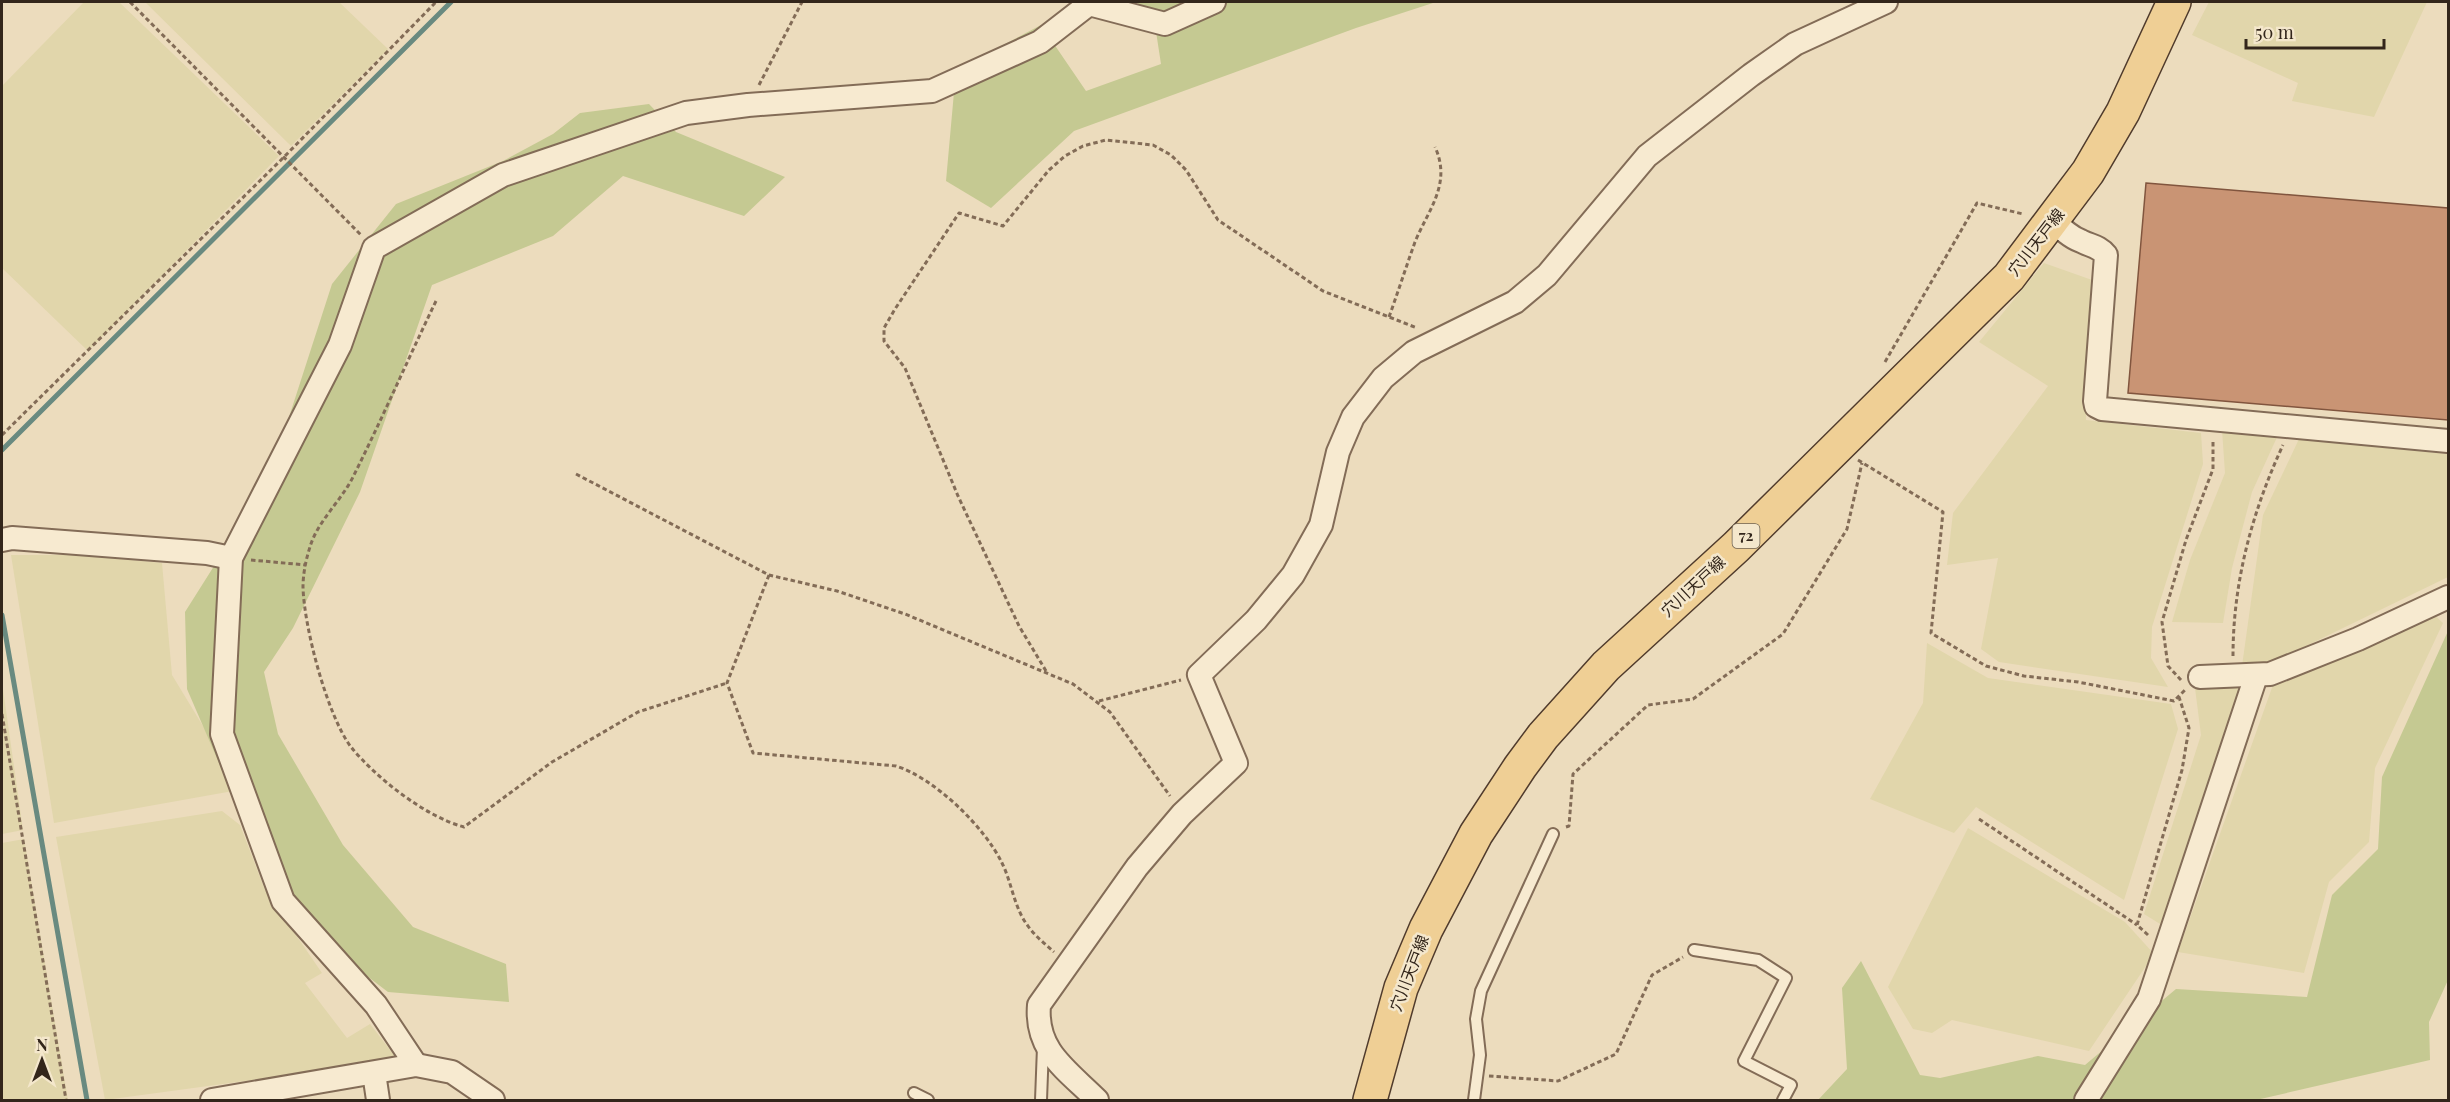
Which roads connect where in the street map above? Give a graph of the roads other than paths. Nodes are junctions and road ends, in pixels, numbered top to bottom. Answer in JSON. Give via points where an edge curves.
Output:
{"nodes":[{"id":1,"x":1214,"y":2,"type":"edge"},
{"id":2,"x":1886,"y":2,"type":"edge"},
{"id":3,"x":2174,"y":2,"type":"edge"},
{"id":4,"x":2054,"y":221,"type":"junction"},
{"id":5,"x":2448,"y":441,"type":"edge"},
{"id":6,"x":2,"y":540,"type":"edge"},
{"id":7,"x":231,"y":558,"type":"junction"},
{"id":8,"x":2448,"y":597,"type":"edge"},
{"id":9,"x":2200,"y":676,"type":"dead end"},
{"id":10,"x":2256,"y":676,"type":"junction"},
{"id":11,"x":1553,"y":834,"type":"road end"},
{"id":12,"x":1694,"y":950,"type":"road end"},
{"id":13,"x":1043,"y":1039,"type":"junction"},
{"id":14,"x":417,"y":1065,"type":"junction"},
{"id":15,"x":374,"y":1074,"type":"junction"},
{"id":16,"x":914,"y":1093,"type":"dead end"},
{"id":17,"x":212,"y":1101,"type":"edge"},
{"id":18,"x":378,"y":1101,"type":"edge"},
{"id":19,"x":493,"y":1101,"type":"edge"},
{"id":20,"x":928,"y":1101,"type":"edge"},
{"id":21,"x":1041,"y":1101,"type":"edge"},
{"id":22,"x":1097,"y":1101,"type":"edge"},
{"id":23,"x":1370,"y":1101,"type":"edge"},
{"id":24,"x":1474,"y":1101,"type":"edge"},
{"id":25,"x":1783,"y":1101,"type":"edge"},
{"id":26,"x":2086,"y":1101,"type":"edge"}],
"edges":[{"from":1,"to":7,"type":"street","via":[[1164,24],[1089,4],[1040,42],[932,91],[686,113],[503,175],[374,248],[340,345]]},
{"from":2,"to":13,"type":"street","via":[[1795,44],[1751,75],[1647,156],[1547,275],[1515,302],[1414,352],[1383,378],[1353,417],[1338,452],[1321,525],[1293,575],[1256,620],[1199,675],[1236,763],[1182,814],[1137,867],[1039,1005],[1038,1024]]},
{"from":3,"to":4,"type":"main road","name":"穴川天戸線","number":"72","via":[[2123,112]]},
{"from":4,"to":5,"type":"street","via":[[2106,255],[2096,406],[2123,412]]},
{"from":4,"to":23,"type":"main road","name":"穴川天戸線","number":"72","via":[[2009,277],[1849,455],[1736,547],[1606,666],[1543,736],[1476,834],[1426,929],[1401,988]]},
{"from":6,"to":7,"type":"street","via":[[207,553]]},
{"from":7,"to":14,"type":"street","via":[[222,734],[270,867],[283,901],[376,1005]]},
{"from":8,"to":10,"type":"street","via":[[2336,648]]},
{"from":9,"to":10,"type":"street"},
{"from":10,"to":26,"type":"street","via":[[2149,999]]},
{"from":11,"to":24,"type":"lane","via":[[1481,992],[1476,1019],[1480,1055]]},
{"from":12,"to":25,"type":"lane","via":[[1758,960],[1786,978],[1744,1061],[1791,1085]]},
{"from":13,"to":21,"type":"lane"},
{"from":13,"to":22,"type":"street","via":[[1046,1048]]},
{"from":14,"to":15,"type":"street"},
{"from":14,"to":19,"type":"street","via":[[452,1072]]},
{"from":15,"to":17,"type":"street"},
{"from":15,"to":18,"type":"street"},
{"from":16,"to":20,"type":"lane"}]}
